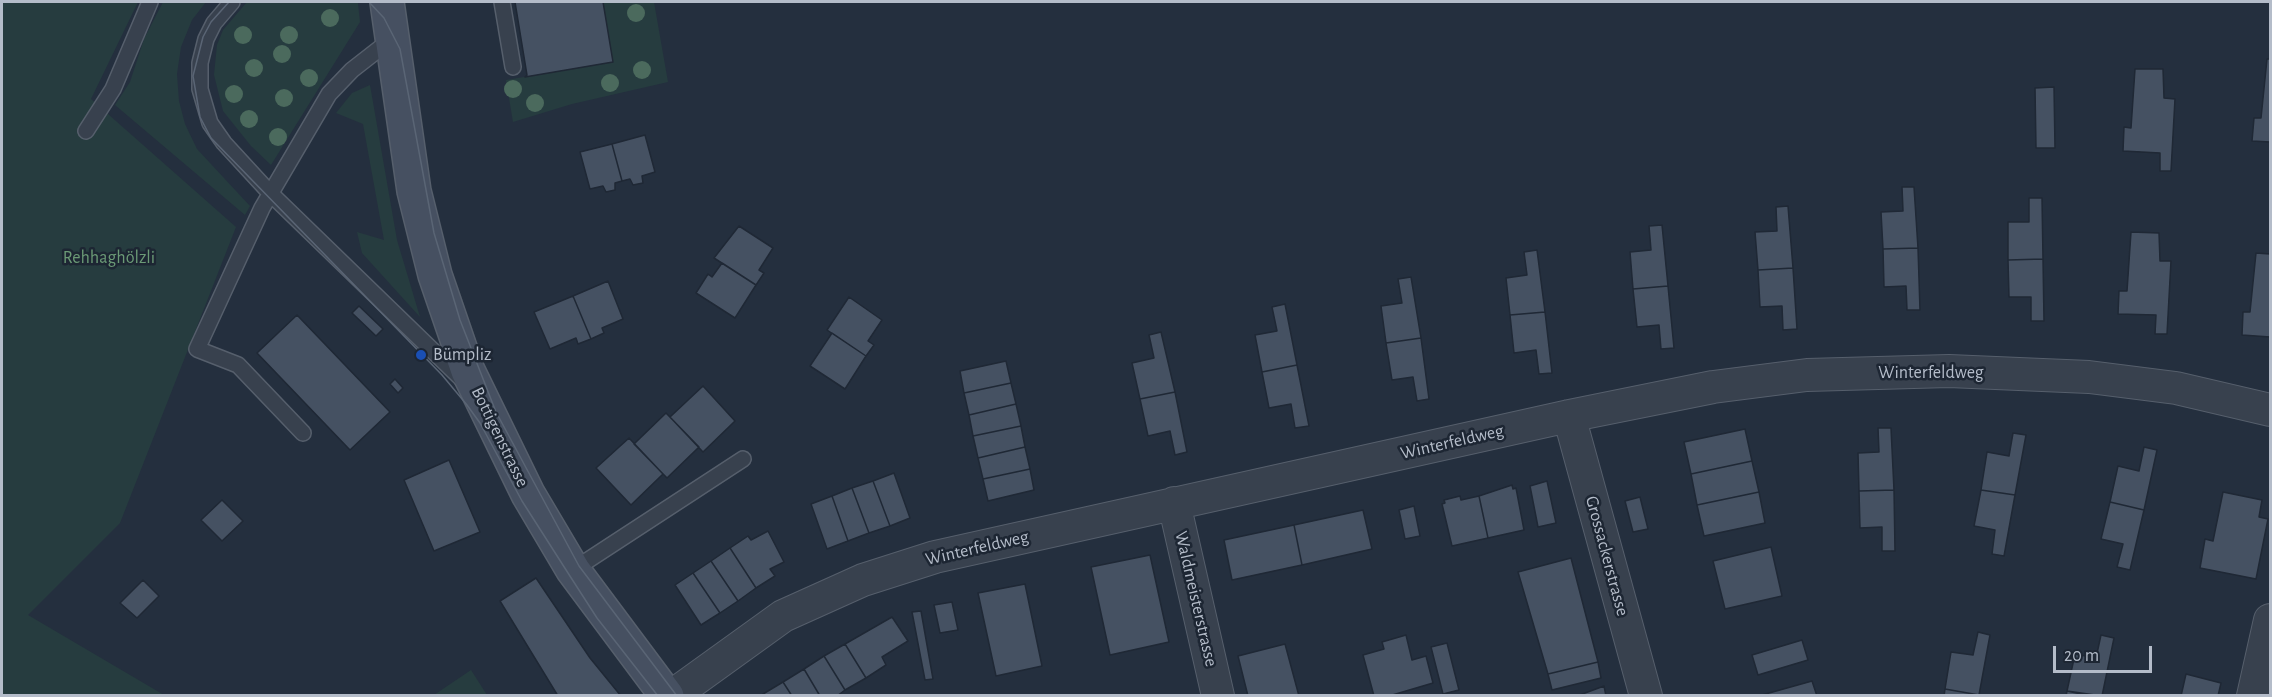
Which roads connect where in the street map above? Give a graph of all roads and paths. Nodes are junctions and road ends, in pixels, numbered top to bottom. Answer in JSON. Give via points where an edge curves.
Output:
{"nodes":[{"id":1,"x":150,"y":2,"type":"edge"},
{"id":2,"x":232,"y":2,"type":"edge"},
{"id":3,"x":502,"y":2,"type":"edge"},
{"id":4,"x":386,"y":16,"type":"edge"},
{"id":5,"x":513,"y":67,"type":"dead end"},
{"id":6,"x":86,"y":131,"type":"dead end"},
{"id":7,"x":270,"y":193,"type":"junction"},
{"id":8,"x":478,"y":394,"type":"junction"},
{"id":9,"x":2271,"y":410,"type":"edge"},
{"id":10,"x":1569,"y":416,"type":"junction"},
{"id":11,"x":303,"y":433,"type":"dead end"},
{"id":12,"x":743,"y":459,"type":"dead end"},
{"id":13,"x":1174,"y":503,"type":"junction"},
{"id":14,"x":573,"y":570,"type":"junction"},
{"id":15,"x":2271,"y":620,"type":"edge"},
{"id":16,"x":667,"y":696,"type":"edge"},
{"id":17,"x":672,"y":696,"type":"edge"},
{"id":18,"x":1218,"y":696,"type":"edge"},
{"id":19,"x":1646,"y":696,"type":"edge"},
{"id":20,"x":2253,"y":696,"type":"edge"}],
"edges":[{"from":1,"to":6,"type":"lane","via":[[113,89]]},
{"from":2,"to":7,"type":"lane","via":[[206,39],[200,63],[200,89],[210,123]]},
{"from":3,"to":5,"type":"lane"},
{"from":4,"to":7,"type":"lane","via":[[352,70],[329,94]]},
{"from":4,"to":8,"type":"street","name":"Bottigenstrasse","via":[[424,235],[450,324]]},
{"from":7,"to":8,"type":"lane"},
{"from":7,"to":11,"type":"lane","via":[[197,349],[238,365]]},
{"from":8,"to":14,"type":"street","name":"Bottigenstrasse","via":[[528,494]]},
{"from":9,"to":10,"type":"street","name":"Winterfeldweg","via":[[2176,388],[2130,382],[1949,371],[1764,379]]},
{"from":10,"to":13,"type":"street","name":"Winterfeldweg"},
{"from":10,"to":19,"type":"street","name":"Grossackerstrasse"},
{"from":12,"to":14,"type":"lane"},
{"from":13,"to":17,"type":"street","name":"Winterfeldweg","via":[[935,557],[862,580],[783,616]]},
{"from":13,"to":18,"type":"street","name":"Waldmeisterstrasse"},
{"from":14,"to":16,"type":"street","name":"Bottigenstrasse"},
{"from":15,"to":20,"type":"street"}]}
